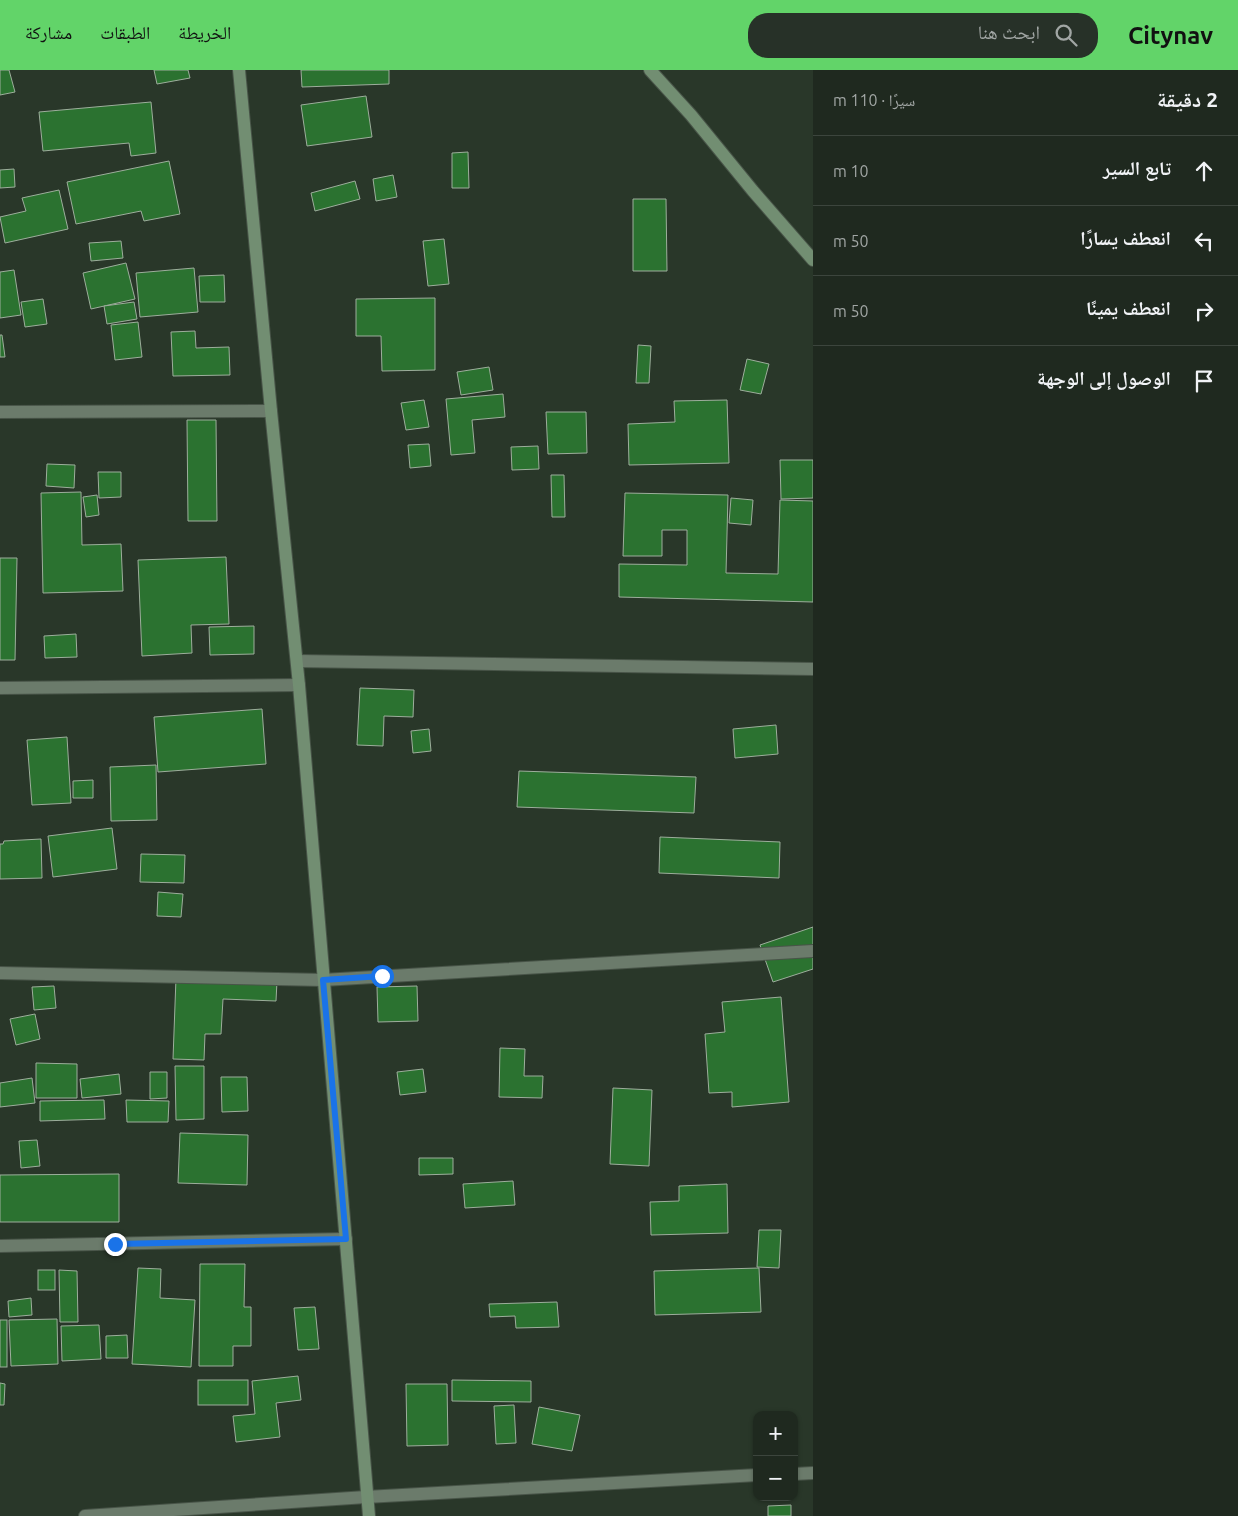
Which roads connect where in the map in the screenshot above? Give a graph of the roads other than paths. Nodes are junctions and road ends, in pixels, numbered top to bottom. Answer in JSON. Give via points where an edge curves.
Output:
{"nodes":[{"id":1,"x":239,"y":70,"type":"edge"},
{"id":2,"x":650,"y":70,"type":"edge"},
{"id":3,"x":813,"y":260,"type":"edge"},
{"id":4,"x":270,"y":411,"type":"junction"},
{"id":5,"x":0,"y":412,"type":"edge"},
{"id":6,"x":297,"y":661,"type":"junction"},
{"id":7,"x":813,"y":668,"type":"edge"},
{"id":8,"x":299,"y":685,"type":"junction"},
{"id":9,"x":0,"y":688,"type":"edge"},
{"id":10,"x":813,"y":951,"type":"edge"},
{"id":11,"x":0,"y":973,"type":"edge"},
{"id":12,"x":323,"y":980,"type":"junction"},
{"id":13,"x":346,"y":1239,"type":"junction"},
{"id":14,"x":0,"y":1246,"type":"edge"},
{"id":15,"x":813,"y":1473,"type":"edge"},
{"id":16,"x":798,"y":1474,"type":"edge"},
{"id":17,"x":753,"y":1476,"type":"edge"},
{"id":18,"x":366,"y":1497,"type":"junction"},
{"id":19,"x":85,"y":1516,"type":"edge"},
{"id":20,"x":369,"y":1516,"type":"edge"}],
"edges":[{"from":1,"to":4,"type":"main road"},
{"from":2,"to":3,"type":"main road"},
{"from":4,"to":5,"type":"street"},
{"from":4,"to":6,"type":"main road"},
{"from":6,"to":7,"type":"street"},
{"from":6,"to":8,"type":"main road"},
{"from":8,"to":9,"type":"street"},
{"from":8,"to":12,"type":"main road"},
{"from":10,"to":12,"type":"street"},
{"from":11,"to":12,"type":"street"},
{"from":12,"to":13,"type":"main road"},
{"from":13,"to":14,"type":"street"},
{"from":13,"to":18,"type":"main road"},
{"from":15,"to":16,"type":"street"},
{"from":17,"to":18,"type":"street"},
{"from":18,"to":19,"type":"street"},
{"from":18,"to":20,"type":"main road"}]}
